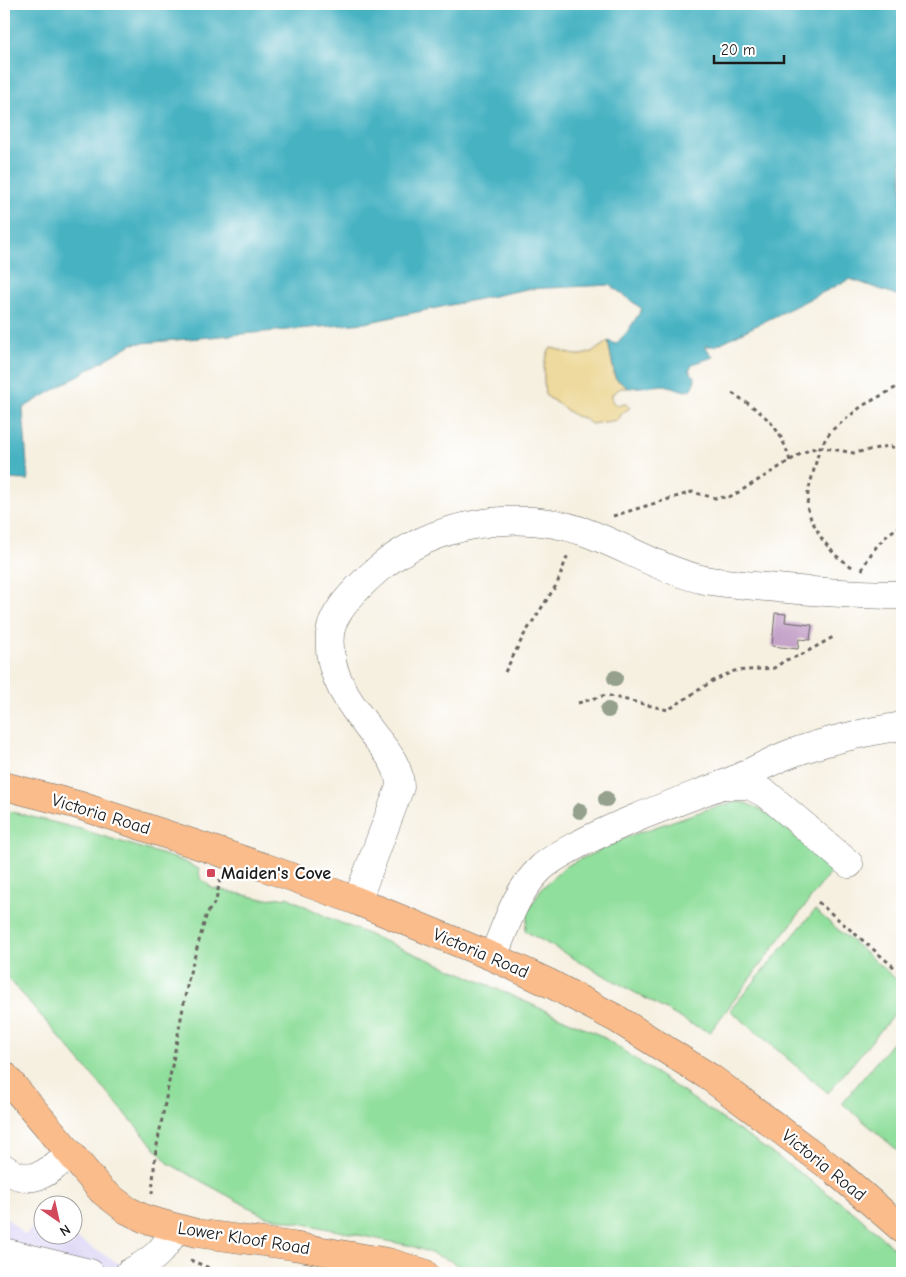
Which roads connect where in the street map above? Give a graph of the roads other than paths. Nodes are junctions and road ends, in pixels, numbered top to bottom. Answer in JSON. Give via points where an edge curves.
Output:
{"nodes":[{"id":1,"x":902,"y":595,"type":"edge"},
{"id":2,"x":902,"y":726,"type":"edge"},
{"id":3,"x":722,"y":785,"type":"junction"},
{"id":4,"x":4,"y":786,"type":"edge"},
{"id":5,"x":848,"y":864,"type":"dead end"},
{"id":6,"x":357,"y":901,"type":"junction"},
{"id":7,"x":493,"y":958,"type":"junction"},
{"id":8,"x":4,"y":1075,"type":"edge"},
{"id":9,"x":70,"y":1154,"type":"junction"},
{"id":10,"x":4,"y":1168,"type":"edge"},
{"id":11,"x":176,"y":1228,"type":"junction"},
{"id":12,"x":902,"y":1229,"type":"edge"},
{"id":13,"x":4,"y":1252,"type":"edge"},
{"id":14,"x":90,"y":1273,"type":"edge"},
{"id":15,"x":129,"y":1273,"type":"edge"},
{"id":16,"x":424,"y":1273,"type":"edge"}],
"edges":[{"from":1,"to":6,"type":"lane","via":[[860,583],[752,586],[705,580],[673,570],[585,532],[558,524],[519,520],[452,530],[399,554],[358,586],[340,608],[330,630],[329,652],[343,691],[387,752],[400,778],[400,787]]},
{"from":2,"to":3,"type":"lane","via":[[865,732],[791,753]]},
{"from":3,"to":5,"type":"lane","via":[[750,786],[768,795]]},
{"from":3,"to":7,"type":"lane","via":[[599,834],[542,867],[519,894]]},
{"from":4,"to":6,"type":"main road","name":"Victoria Road","via":[[78,805]]},
{"from":6,"to":7,"type":"main road","name":"Victoria Road"},
{"from":7,"to":12,"type":"main road","name":"Victoria Road","via":[[617,1019],[711,1078],[834,1170]]},
{"from":8,"to":9,"type":"main road","name":"Lower Kloof Road"},
{"from":9,"to":10,"type":"lane","via":[[38,1177],[23,1178]]},
{"from":9,"to":11,"type":"main road","name":"Lower Kloof Road","via":[[102,1191],[127,1210]]},
{"from":11,"to":15,"type":"lane","via":[[160,1252]]},
{"from":11,"to":16,"type":"main road","name":"Lower Kloof Road","via":[[388,1262]]},
{"from":13,"to":14,"type":"lane"}]}
